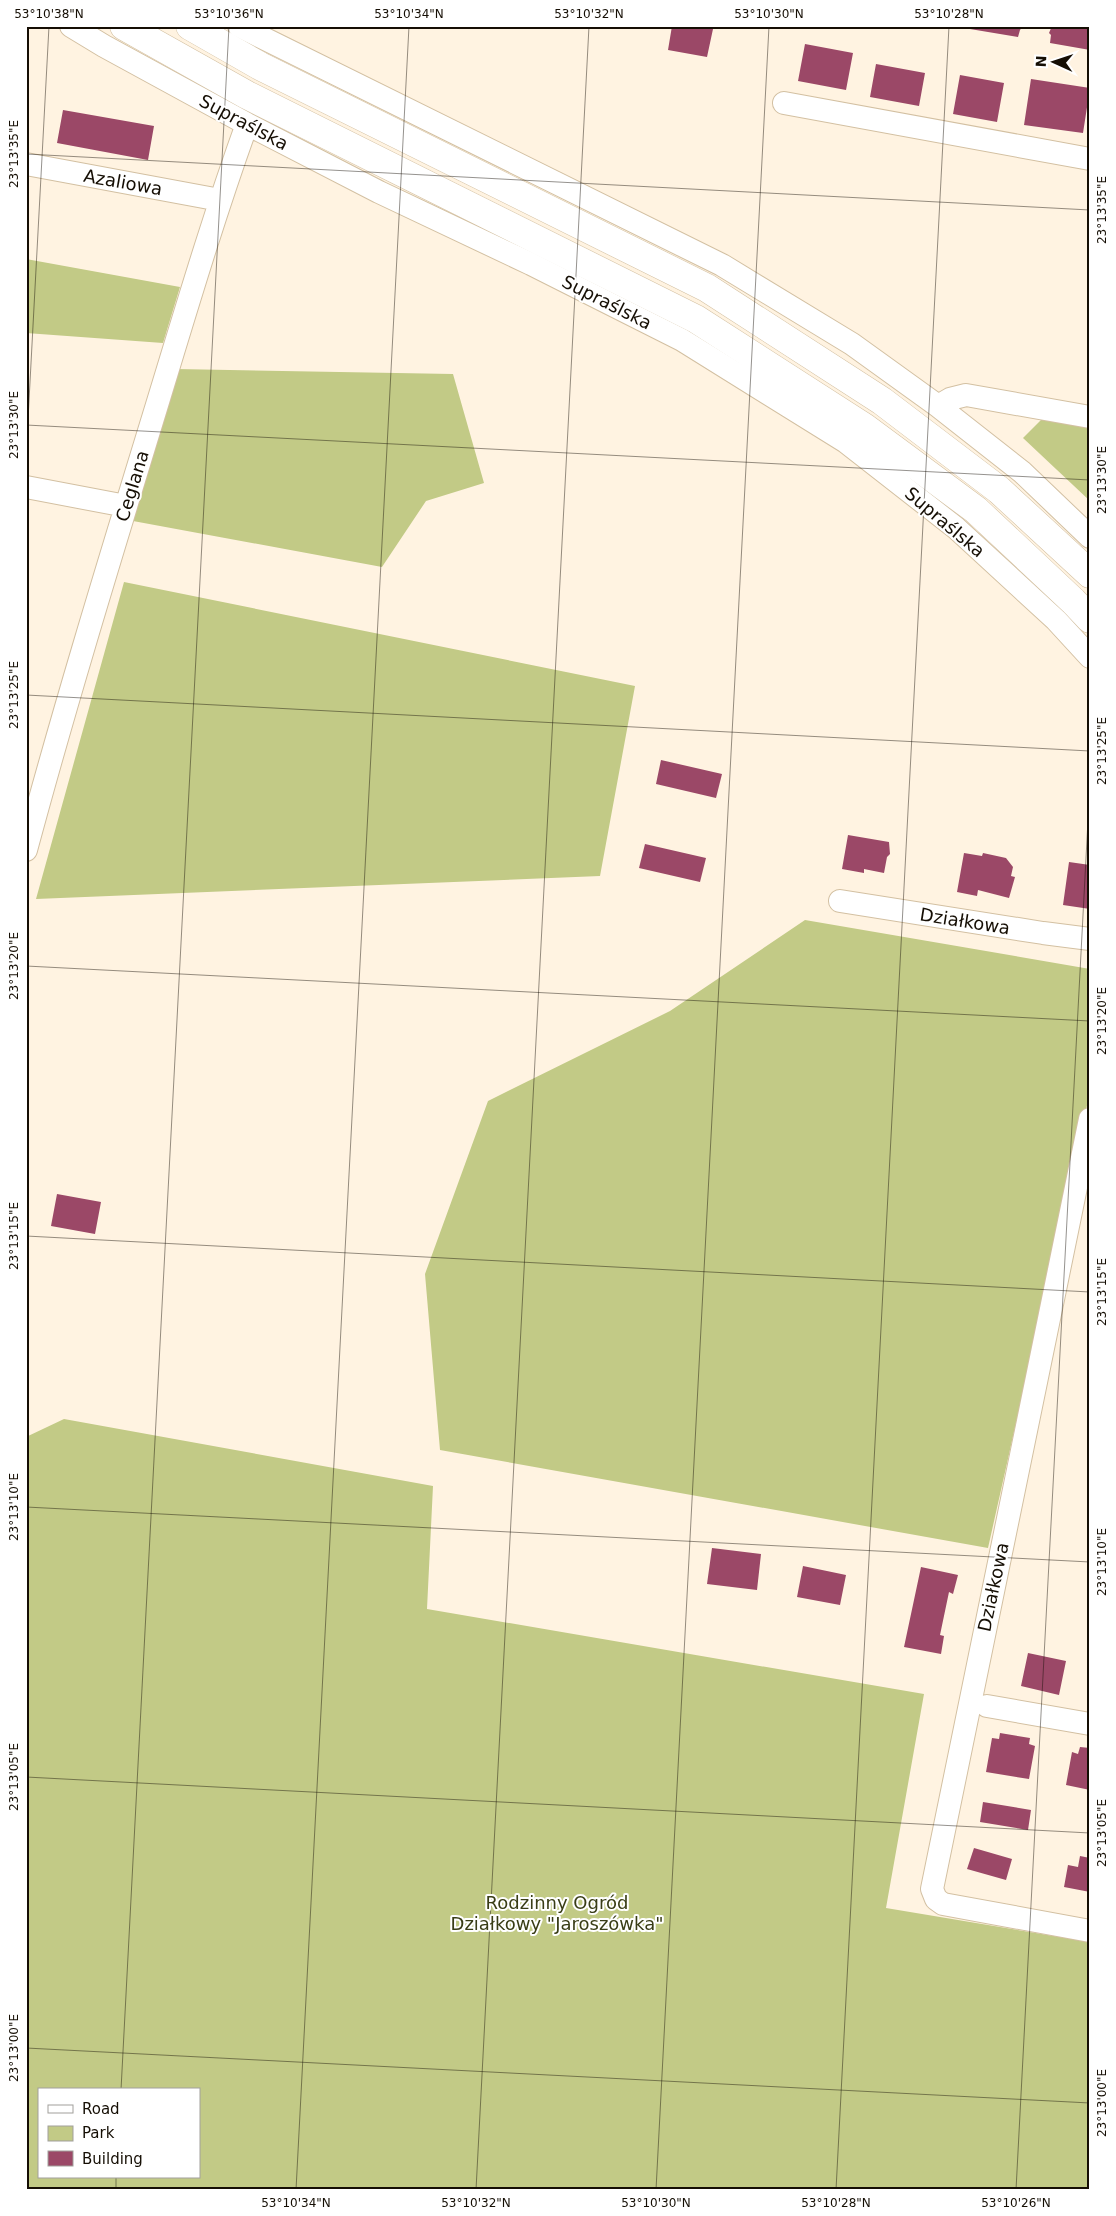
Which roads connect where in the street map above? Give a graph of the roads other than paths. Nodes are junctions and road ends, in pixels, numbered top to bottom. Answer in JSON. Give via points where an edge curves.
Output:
{"nodes":[{"id":1,"x":71,"y":26,"type":"edge"},
{"id":2,"x":124,"y":26,"type":"edge"},
{"id":3,"x":190,"y":26,"type":"edge"},
{"id":4,"x":240,"y":26,"type":"edge"},
{"id":5,"x":784,"y":103,"type":"dead end"},
{"id":6,"x":247,"y":124,"type":"junction"},
{"id":7,"x":1090,"y":159,"type":"edge"},
{"id":8,"x":26,"y":164,"type":"edge"},
{"id":9,"x":220,"y":200,"type":"junction"},
{"id":10,"x":938,"y":406,"type":"junction"},
{"id":11,"x":1090,"y":417,"type":"edge"},
{"id":12,"x":26,"y":487,"type":"edge"},
{"id":13,"x":126,"y":506,"type":"junction"},
{"id":14,"x":1090,"y":537,"type":"edge"},
{"id":15,"x":1090,"y":574,"type":"edge"},
{"id":16,"x":1090,"y":619,"type":"edge"},
{"id":17,"x":1090,"y":657,"type":"edge"},
{"id":18,"x":32,"y":803,"type":"edge"},
{"id":19,"x":26,"y":850,"type":"edge"},
{"id":20,"x":840,"y":901,"type":"dead end"},
{"id":21,"x":1090,"y":939,"type":"edge"},
{"id":22,"x":1090,"y":1119,"type":"edge"},
{"id":23,"x":987,"y":1706,"type":"dead end"},
{"id":24,"x":1090,"y":1724,"type":"edge"},
{"id":25,"x":1090,"y":1932,"type":"edge"}],
"edges":[{"from":1,"to":6,"type":"street","name":"Supraślska"},
{"from":2,"to":16,"type":"main road","via":[[247,94],[696,319],[864,427],[976,510]]},
{"from":3,"to":15,"type":"main road","via":[[260,66],[707,288],[882,401],[999,490]]},
{"from":4,"to":10,"type":"street","via":[[722,266],[852,344]]},
{"from":5,"to":7,"type":"street"},
{"from":6,"to":9,"type":"street","name":"Ceglana"},
{"from":6,"to":17,"type":"street","name":"Supraślska","via":[[682,340],[838,437],[956,528],[1056,620]]},
{"from":8,"to":9,"type":"street","name":"Azaliowa"},
{"from":9,"to":13,"type":"street","name":"Ceglana"},
{"from":10,"to":11,"type":"street","via":[[950,398],[966,396]]},
{"from":10,"to":14,"type":"street","via":[[1022,472]]},
{"from":12,"to":13,"type":"street"},
{"from":13,"to":18,"type":"street","name":"Ceglana"},
{"from":18,"to":19,"type":"street","name":"Ceglana"},
{"from":20,"to":21,"type":"street","name":"Działkowa"},
{"from":22,"to":25,"type":"street","name":"Działkowa","via":[[932,1890],[943,1904]]},
{"from":23,"to":24,"type":"street"}]}
